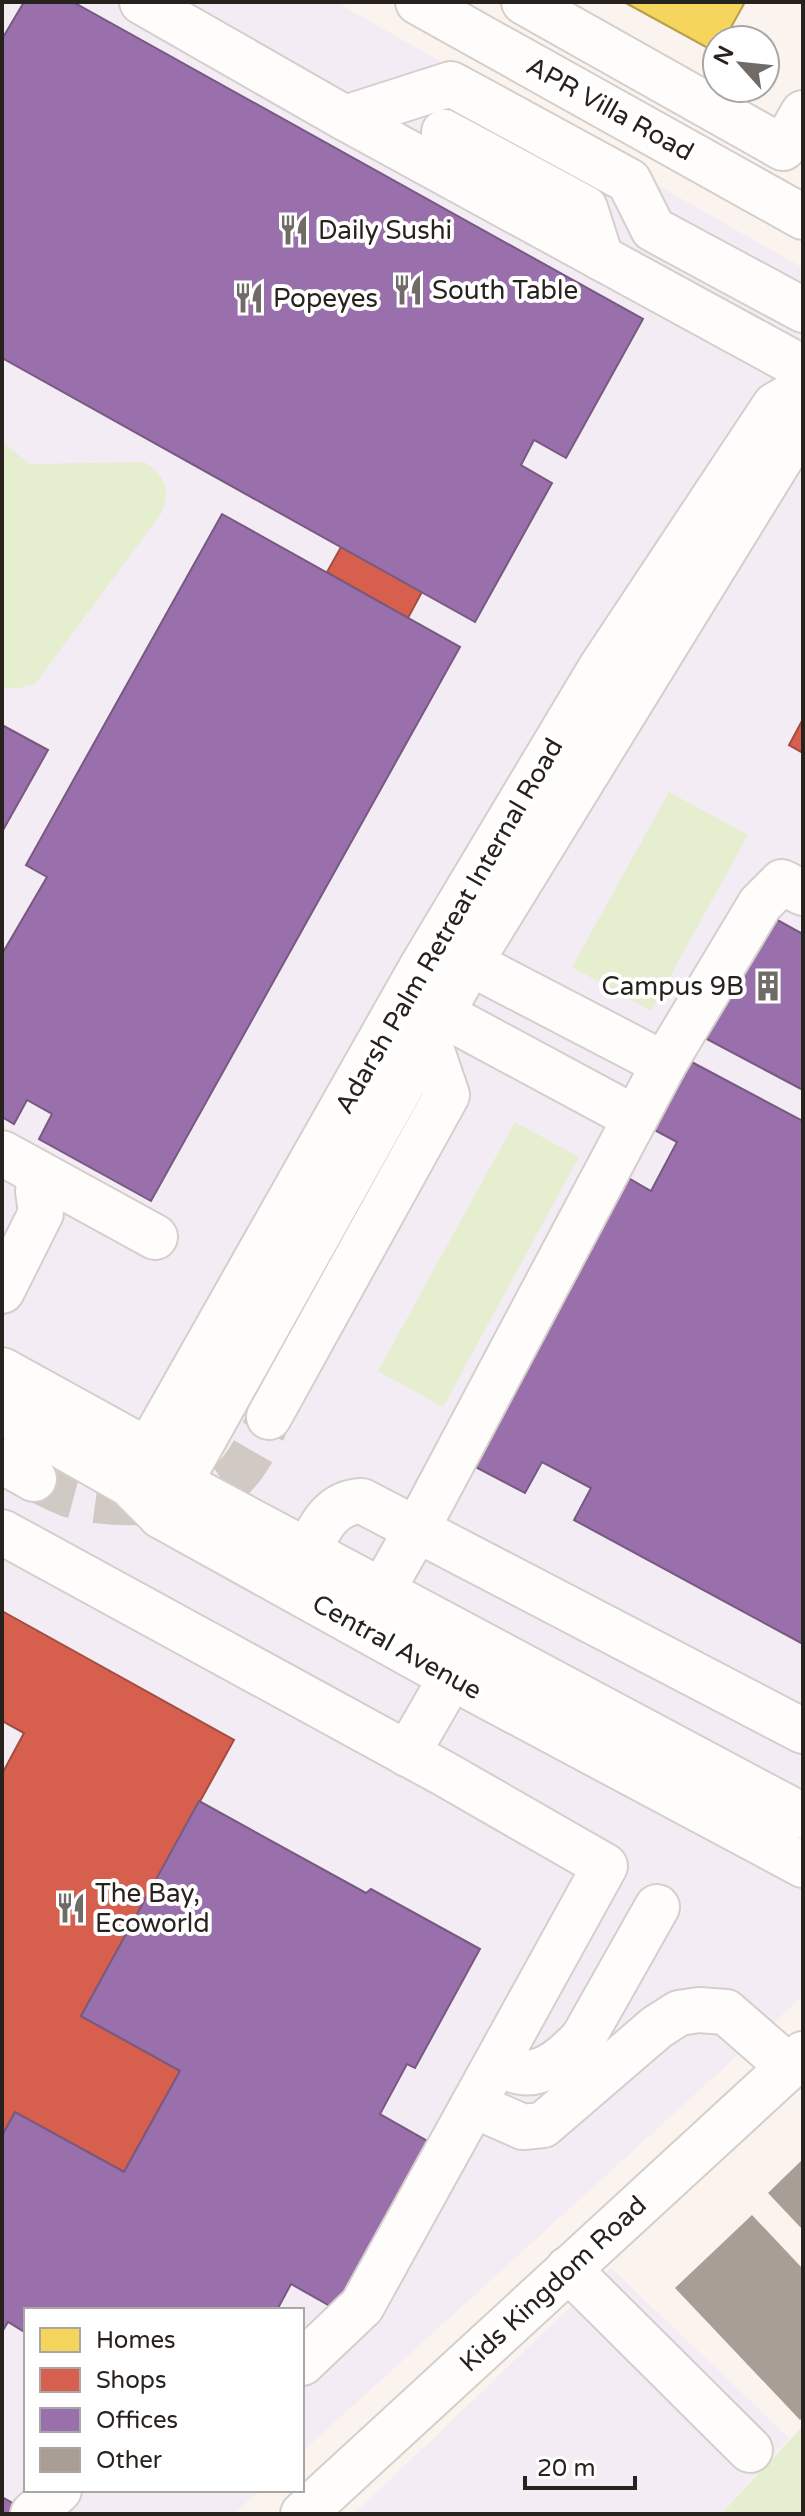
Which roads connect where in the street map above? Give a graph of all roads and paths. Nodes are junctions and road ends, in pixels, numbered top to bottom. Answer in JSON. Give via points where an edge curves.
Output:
{"nodes":[{"id":1,"x":142,"y":2,"type":"edge"},
{"id":2,"x":418,"y":2,"type":"edge"},
{"id":3,"x":524,"y":2,"type":"edge"},
{"id":4,"x":803,"y":113,"type":"edge"},
{"id":5,"x":345,"y":118,"type":"junction"},
{"id":6,"x":643,"y":209,"type":"junction"},
{"id":7,"x":803,"y":217,"type":"edge"},
{"id":8,"x":601,"y":258,"type":"junction"},
{"id":9,"x":803,"y":310,"type":"edge"},
{"id":10,"x":802,"y":395,"type":"edge"},
{"id":11,"x":803,"y":893,"type":"edge"},
{"id":12,"x":444,"y":995,"type":"junction"},
{"id":13,"x":664,"y":1064,"type":"junction"},
{"id":14,"x":635,"y":1118,"type":"junction"},
{"id":15,"x":2,"y":1153,"type":"edge"},
{"id":16,"x":42,"y":1184,"type":"junction"},
{"id":17,"x":2,"y":1234,"type":"edge"},
{"id":18,"x":155,"y":1237,"type":"dead end"},
{"id":19,"x":2,"y":1291,"type":"edge"},
{"id":20,"x":2,"y":1370,"type":"edge"},
{"id":21,"x":2,"y":1412,"type":"edge"},
{"id":22,"x":269,"y":1417,"type":"tunnel mouth"},
{"id":23,"x":138,"y":1467,"type":"junction"},
{"id":24,"x":169,"y":1499,"type":"junction"},
{"id":25,"x":417,"y":1529,"type":"junction"},
{"id":26,"x":2,"y":1532,"type":"edge"},
{"id":27,"x":308,"y":1551,"type":"junction"},
{"id":28,"x":382,"y":1591,"type":"junction"},
{"id":29,"x":472,"y":1639,"type":"junction"},
{"id":30,"x":453,"y":1678,"type":"junction"},
{"id":31,"x":803,"y":1731,"type":"edge"},
{"id":32,"x":407,"y":1754,"type":"junction"},
{"id":33,"x":803,"y":1816,"type":"edge"},
{"id":34,"x":803,"y":1865,"type":"edge"},
{"id":35,"x":657,"y":1907,"type":"dead end"},
{"id":36,"x":796,"y":2061,"type":"edge"},
{"id":37,"x":496,"y":2064,"type":"junction"},
{"id":38,"x":473,"y":2105,"type":"junction"},
{"id":39,"x":568,"y":2269,"type":"junction"},
{"id":40,"x":304,"y":2361,"type":"edge"},
{"id":41,"x":750,"y":2450,"type":"dead end"},
{"id":42,"x":57,"y":2492,"type":"edge"},
{"id":43,"x":313,"y":2511,"type":"edge"},
{"id":44,"x":33,"y":2514,"type":"edge"}],
"edges":[{"from":1,"to":5,"type":"street"},
{"from":2,"to":7,"type":"street","name":"APR Villa Road"},
{"from":3,"to":4,"type":"street","via":[[783,148]]},
{"from":5,"to":6,"type":"street","via":[[451,84],[629,181]]},
{"from":5,"to":8,"type":"street"},
{"from":6,"to":8,"type":"street","via":[[451,120],[585,208]]},
{"from":6,"to":9,"type":"street","via":[[653,229]]},
{"from":8,"to":10,"type":"street"},
{"from":10,"to":12,"type":"street","name":"Adarsh Palm Retreat Internal Road","via":[[775,405],[608,656]]},
{"from":11,"to":13,"type":"street","via":[[782,882],[760,904]]},
{"from":12,"to":13,"type":"street"},
{"from":12,"to":14,"type":"street"},
{"from":12,"to":22,"type":"street","via":[[447,1095]]},
{"from":12,"to":23,"type":"street","name":"Adarsh Palm Retreat Internal Road"},
{"from":12,"to":24,"type":"street","name":"Adarsh Palm Retreat Internal Road"},
{"from":13,"to":14,"type":"street"},
{"from":14,"to":25,"type":"street"},
{"from":15,"to":16,"type":"street"},
{"from":16,"to":17,"type":"street","via":[[21,1203]]},
{"from":16,"to":18,"type":"street"},
{"from":16,"to":19,"type":"street","via":[[41,1213]]},
{"from":20,"to":23,"type":"street","name":"Central Avenue"},
{"from":21,"to":23,"type":"street","name":"Central Avenue"},
{"from":23,"to":24,"type":"street","name":"Central Avenue"},
{"from":24,"to":27,"type":"street","name":"Central Avenue"},
{"from":24,"to":30,"type":"street","name":"Central Avenue"},
{"from":25,"to":27,"type":"street","via":[[362,1501],[347,1501],[333,1510]]},
{"from":25,"to":28,"type":"street"},
{"from":25,"to":31,"type":"street"},
{"from":26,"to":32,"type":"street"},
{"from":27,"to":28,"type":"street","name":"Central Avenue"},
{"from":28,"to":29,"type":"street","name":"Central Avenue"},
{"from":29,"to":30,"type":"street"},
{"from":29,"to":33,"type":"street","name":"Central Avenue"},
{"from":30,"to":32,"type":"street"},
{"from":30,"to":34,"type":"street","name":"Central Avenue"},
{"from":32,"to":37,"type":"street","via":[[605,1866]]},
{"from":35,"to":37,"type":"street","via":[[583,2038],[569,2052],[550,2067],[524,2073]]},
{"from":36,"to":38,"type":"street","via":[[726,2012],[699,2010],[679,2013],[657,2027],[543,2125],[523,2127]]},
{"from":36,"to":39,"type":"street","name":"Kids Kingdom Road"},
{"from":37,"to":38,"type":"street"},
{"from":38,"to":40,"type":"street","via":[[362,2306]]},
{"from":39,"to":41,"type":"street"},
{"from":39,"to":43,"type":"street","name":"Kids Kingdom Road"},
{"from":42,"to":44,"type":"street"}]}
